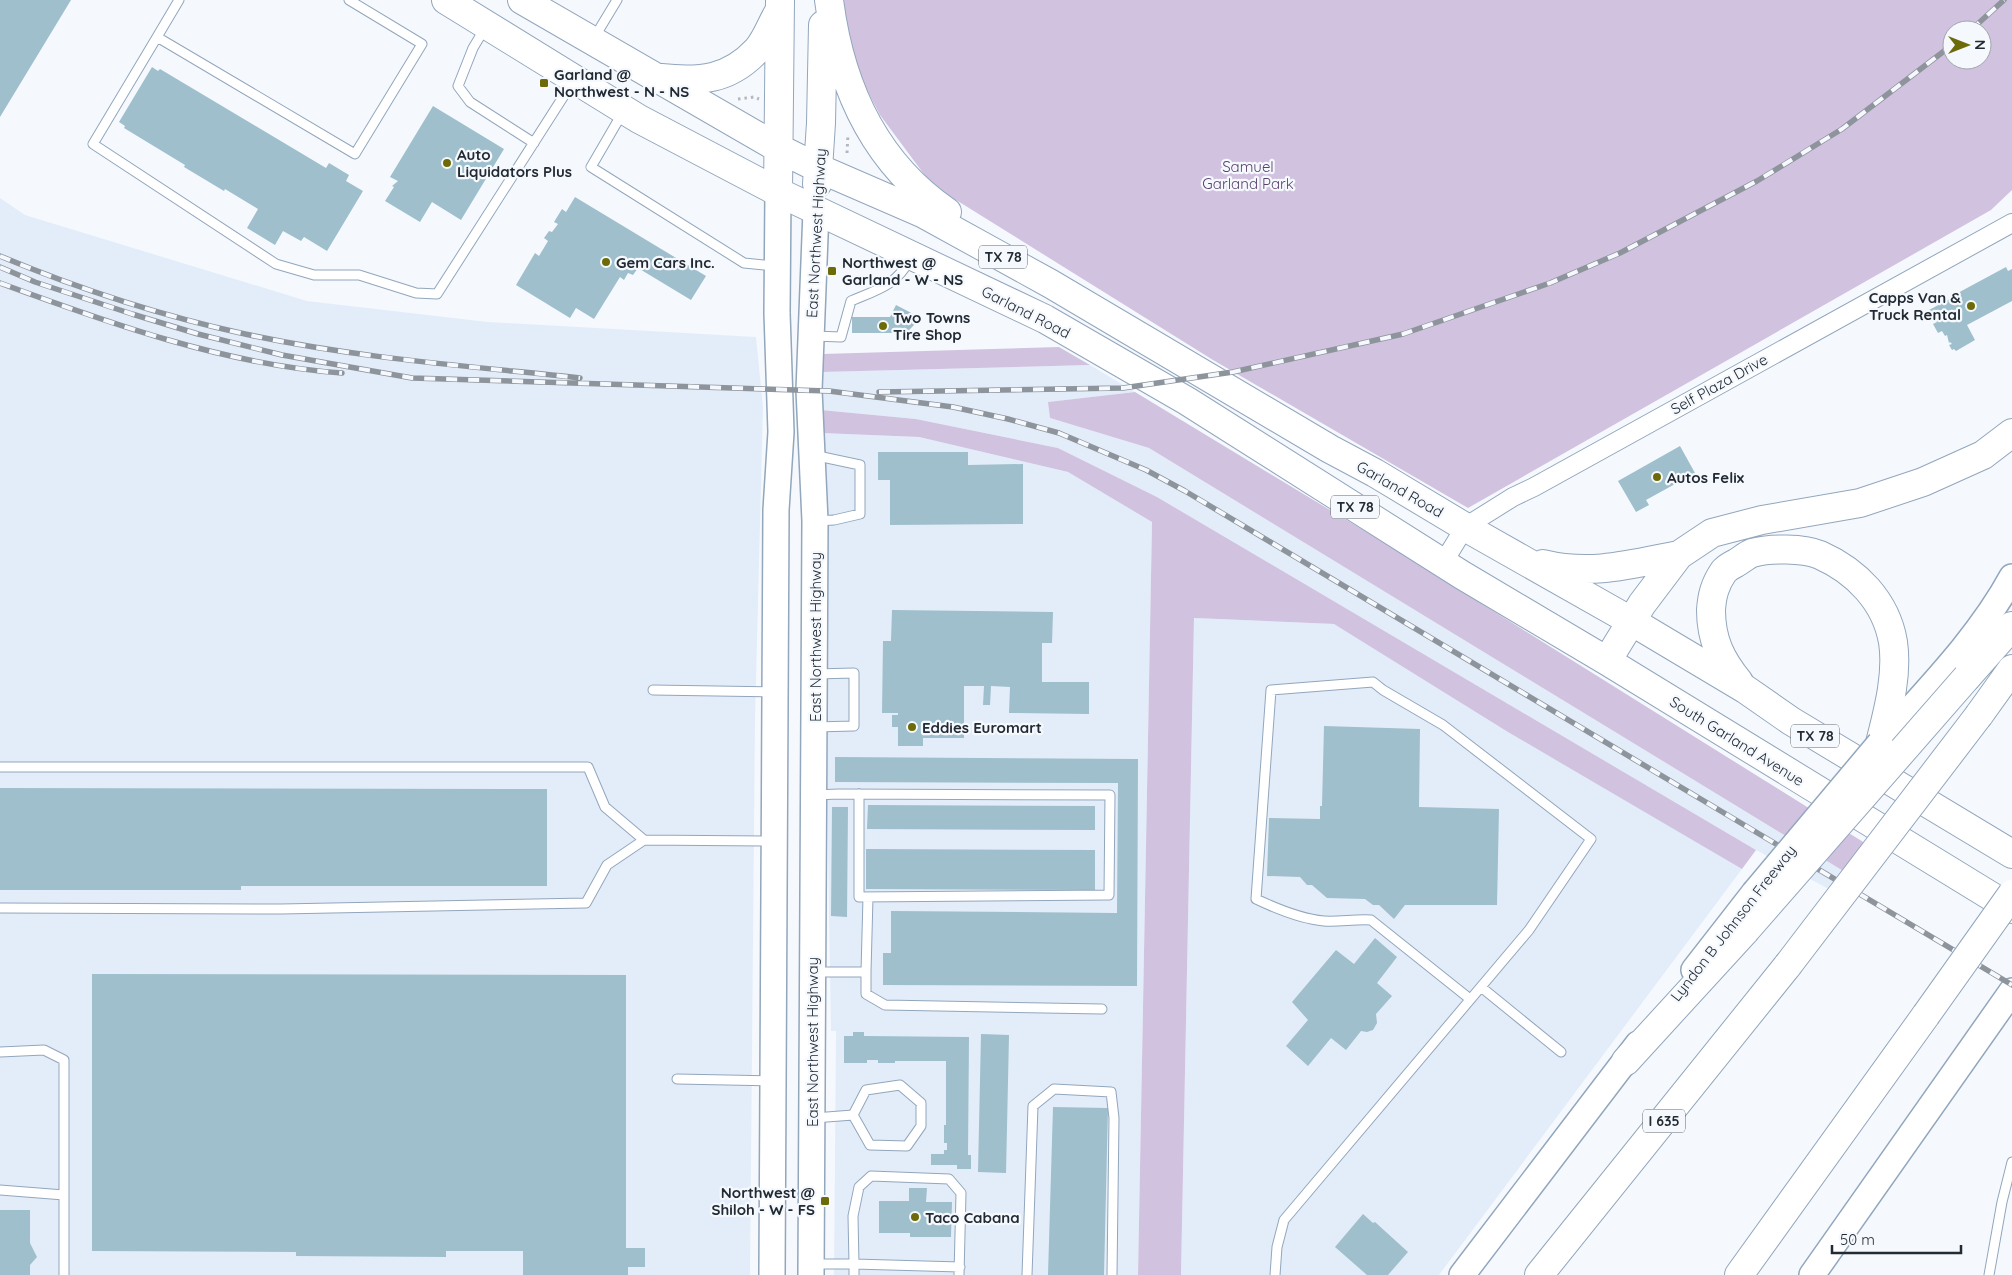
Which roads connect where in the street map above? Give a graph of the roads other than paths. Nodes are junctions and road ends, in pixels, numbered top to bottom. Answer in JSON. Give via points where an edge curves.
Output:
{"nodes":[{"id":1,"x":178,"y":0,"type":"edge"},
{"id":2,"x":349,"y":0,"type":"edge"},
{"id":3,"x":446,"y":0,"type":"edge"},
{"id":4,"x":522,"y":0,"type":"edge"},
{"id":5,"x":617,"y":0,"type":"edge"},
{"id":6,"x":823,"y":0,"type":"edge"},
{"id":7,"x":829,"y":0,"type":"edge"},
{"id":8,"x":780,"y":5,"type":"edge"},
{"id":9,"x":486,"y":25,"type":"junction"},
{"id":10,"x":157,"y":37,"type":"junction"},
{"id":11,"x":592,"y":42,"type":"junction"},
{"id":12,"x":655,"y":77,"type":"junction"},
{"id":13,"x":575,"y":78,"type":"junction"},
{"id":14,"x":624,"y":110,"type":"junction"},
{"id":15,"x":534,"y":143,"type":"junction"},
{"id":16,"x":778,"y":148,"type":"junction"},
{"id":17,"x":818,"y":168,"type":"junction"},
{"id":18,"x":778,"y":192,"type":"junction"},
{"id":19,"x":816,"y":211,"type":"junction"},
{"id":20,"x":2012,"y":222,"type":"edge"},
{"id":21,"x":911,"y":257,"type":"junction"},
{"id":22,"x":777,"y":267,"type":"junction"},
{"id":23,"x":1051,"y":284,"type":"junction"},
{"id":24,"x":810,"y":335,"type":"junction"},
{"id":25,"x":2012,"y":433,"type":"edge"},
{"id":26,"x":812,"y":455,"type":"junction"},
{"id":27,"x":815,"y":521,"type":"junction"},
{"id":28,"x":1465,"y":527,"type":"junction"},
{"id":29,"x":1680,"y":555,"type":"junction"},
{"id":30,"x":1518,"y":557,"type":"junction"},
{"id":31,"x":1452,"y":569,"type":"junction"},
{"id":32,"x":2012,"y":577,"type":"edge"},
{"id":33,"x":1631,"y":621,"type":"junction"},
{"id":34,"x":2012,"y":626,"type":"edge"},
{"id":35,"x":1606,"y":661,"type":"junction"},
{"id":36,"x":2012,"y":669,"type":"edge"},
{"id":37,"x":814,"y":674,"type":"junction"},
{"id":38,"x":776,"y":683,"type":"junction"},
{"id":39,"x":653,"y":690,"type":"dead end"},
{"id":40,"x":1745,"y":690,"type":"junction"},
{"id":41,"x":814,"y":727,"type":"junction"},
{"id":42,"x":1880,"y":743,"type":"junction"},
{"id":43,"x":0,"y":767,"type":"edge"},
{"id":44,"x":859,"y":794,"type":"junction"},
{"id":45,"x":814,"y":795,"type":"junction"},
{"id":46,"x":644,"y":840,"type":"junction"},
{"id":47,"x":775,"y":842,"type":"junction"},
{"id":48,"x":2012,"y":854,"type":"edge"},
{"id":49,"x":2012,"y":894,"type":"edge"},
{"id":50,"x":868,"y":897,"type":"junction"},
{"id":51,"x":0,"y":908,"type":"edge"},
{"id":52,"x":2012,"y":908,"type":"edge"},
{"id":53,"x":813,"y":972,"type":"junction"},
{"id":54,"x":866,"y":972,"type":"junction"},
{"id":55,"x":774,"y":973,"type":"junction"},
{"id":56,"x":1481,"y":987,"type":"junction"},
{"id":57,"x":2012,"y":991,"type":"edge"},
{"id":58,"x":1470,"y":999,"type":"junction"},
{"id":59,"x":1102,"y":1009,"type":"dead end"},
{"id":60,"x":0,"y":1052,"type":"edge"},
{"id":61,"x":1561,"y":1052,"type":"dead end"},
{"id":62,"x":1626,"y":1060,"type":"junction"},
{"id":63,"x":677,"y":1079,"type":"dead end"},
{"id":64,"x":774,"y":1081,"type":"junction"},
{"id":65,"x":853,"y":1115,"type":"junction"},
{"id":66,"x":812,"y":1119,"type":"junction"},
{"id":67,"x":2012,"y":1162,"type":"edge"},
{"id":68,"x":0,"y":1190,"type":"edge"},
{"id":69,"x":64,"y":1194,"type":"junction"},
{"id":70,"x":854,"y":1264,"type":"junction"},
{"id":71,"x":811,"y":1270,"type":"edge"},
{"id":72,"x":960,"y":1271,"type":"edge"},
{"id":73,"x":64,"y":1275,"type":"edge"},
{"id":74,"x":772,"y":1275,"type":"edge"},
{"id":75,"x":854,"y":1275,"type":"edge"},
{"id":76,"x":1027,"y":1275,"type":"edge"},
{"id":77,"x":1112,"y":1275,"type":"edge"},
{"id":78,"x":1275,"y":1275,"type":"edge"},
{"id":79,"x":1462,"y":1275,"type":"edge"},
{"id":80,"x":1539,"y":1275,"type":"edge"},
{"id":81,"x":1739,"y":1275,"type":"edge"},
{"id":82,"x":1812,"y":1275,"type":"edge"},
{"id":83,"x":1989,"y":1275,"type":"edge"}],
"edges":[{"from":1,"to":10,"type":"lane"},
{"from":2,"to":10,"type":"lane","via":[[422,44],[355,154]]},
{"from":3,"to":9,"type":"main road","name":"Garland Road","number":"TX 78"},
{"from":4,"to":11,"type":"main road","name":"Garland Road","number":"TX 78"},
{"from":5,"to":11,"type":"lane"},
{"from":6,"to":17,"type":"main road","name":"East Northwest Highway"},
{"from":7,"to":23,"type":"main road","via":[[833,34],[846,77],[861,115],[890,160],[923,196]]},
{"from":8,"to":12,"type":"main road","via":[[758,49],[738,66],[714,78],[689,81]]},
{"from":8,"to":16,"type":"main road"},
{"from":9,"to":13,"type":"main road","name":"Garland Road","number":"TX 78"},
{"from":9,"to":15,"type":"lane","via":[[458,86],[470,102]]},
{"from":10,"to":15,"type":"lane","via":[[93,144],[276,264],[314,275],[359,275],[416,293],[437,294]]},
{"from":11,"to":12,"type":"main road","name":"Garland Road","number":"TX 78"},
{"from":12,"to":16,"type":"main road","name":"Garland Road","number":"TX 78"},
{"from":13,"to":14,"type":"main road","name":"Garland Road","number":"TX 78"},
{"from":13,"to":15,"type":"lane"},
{"from":14,"to":18,"type":"main road","name":"Garland Road","number":"TX 78"},
{"from":14,"to":22,"type":"lane","via":[[591,167],[744,264]]},
{"from":16,"to":17,"type":"main road","name":"Garland Road","number":"TX 78"},
{"from":16,"to":18,"type":"main road"},
{"from":17,"to":19,"type":"main road","name":"East Northwest Highway"},
{"from":17,"to":23,"type":"main road","name":"Garland Road","number":"TX 78","via":[[924,214]]},
{"from":18,"to":19,"type":"main road","name":"Garland Road","number":"TX 78"},
{"from":18,"to":22,"type":"main road"},
{"from":19,"to":21,"type":"main road","name":"Garland Road","number":"TX 78"},
{"from":19,"to":24,"type":"main road","name":"East Northwest Highway"},
{"from":20,"to":28,"type":"street","name":"Self Plaza Drive","via":[[1513,496]]},
{"from":21,"to":24,"type":"lane","via":[[903,272],[884,287],[851,301],[841,337]]},
{"from":21,"to":31,"type":"main road","name":"Garland Road","number":"TX 78","via":[[1044,319],[1178,396]]},
{"from":22,"to":38,"type":"main road","via":[[781,432],[776,510]]},
{"from":23,"to":28,"type":"main road","name":"Garland Road","number":"TX 78"},
{"from":24,"to":26,"type":"main road","name":"East Northwest Highway"},
{"from":25,"to":29,"type":"main road","via":[[1983,455],[1923,482],[1860,503],[1762,520],[1712,533]]},
{"from":26,"to":27,"type":"main road","name":"East Northwest Highway"},
{"from":26,"to":27,"type":"lane","via":[[860,465],[860,514]]},
{"from":27,"to":37,"type":"main road","name":"East Northwest Highway"},
{"from":28,"to":30,"type":"main road","name":"Garland Road","number":"TX 78"},
{"from":28,"to":31,"type":"street","name":"Self Plaza Drive"},
{"from":29,"to":30,"type":"main road","via":[[1606,570],[1563,569]]},
{"from":29,"to":33,"type":"main road"},
{"from":30,"to":33,"type":"main road","number":"TX 78"},
{"from":31,"to":35,"type":"main road","name":"South Garland Avenue","number":"TX 78"},
{"from":32,"to":42,"type":"main road","name":"Lyndon B Johnson Freeway","via":[[1999,601],[1941,674]]},
{"from":33,"to":35,"type":"main road"},
{"from":33,"to":40,"type":"main road","number":"TX 78"},
{"from":34,"to":62,"type":"main road","bridge":true,"via":[[1745,931]]},
{"from":35,"to":52,"type":"main road","name":"South Garland Avenue","number":"TX 78"},
{"from":36,"to":80,"type":"main road","number":"I 635","bridge":true,"via":[[1788,965]]},
{"from":37,"to":38,"type":"main road"},
{"from":37,"to":41,"type":"main road","name":"East Northwest Highway"},
{"from":37,"to":41,"type":"lane","via":[[854,673],[854,726]]},
{"from":38,"to":39,"type":"lane"},
{"from":38,"to":47,"type":"main road"},
{"from":40,"to":42,"type":"main road","via":[[1724,664],[1711,629],[1712,594],[1725,570],[1752,553],[1790,549],[1818,554],[1847,570],[1867,588],[1883,612],[1893,642],[1893,676]]},
{"from":40,"to":48,"type":"main road","number":"TX 78"},
{"from":41,"to":45,"type":"main road","name":"East Northwest Highway"},
{"from":42,"to":62,"type":"main road","name":"Lyndon B Johnson Freeway","bridge":true,"via":[[1754,893]]},
{"from":43,"to":46,"type":"lane","via":[[588,767],[604,807]]},
{"from":44,"to":45,"type":"lane"},
{"from":44,"to":50,"type":"lane","via":[[859,898]]},
{"from":44,"to":50,"type":"lane","via":[[1110,795],[1109,895]]},
{"from":45,"to":53,"type":"main road","name":"East Northwest Highway"},
{"from":46,"to":47,"type":"lane"},
{"from":46,"to":51,"type":"lane","via":[[607,866],[586,902],[281,908]]},
{"from":47,"to":55,"type":"main road"},
{"from":49,"to":81,"type":"main road","bridge":true},
{"from":50,"to":54,"type":"lane"},
{"from":53,"to":54,"type":"lane"},
{"from":53,"to":55,"type":"main road"},
{"from":53,"to":66,"type":"main road","name":"East Northwest Highway"},
{"from":54,"to":59,"type":"lane","via":[[866,994],[885,1004]]},
{"from":55,"to":64,"type":"main road"},
{"from":56,"to":58,"type":"lane"},
{"from":56,"to":58,"type":"lane","via":[[1529,930],[1591,838],[1443,725],[1372,682],[1271,690],[1256,899],[1278,910],[1324,921],[1371,920]]},
{"from":56,"to":61,"type":"lane"},
{"from":57,"to":82,"type":"main road"},
{"from":58,"to":78,"type":"lane","via":[[1284,1220],[1277,1247]]},
{"from":60,"to":69,"type":"lane","via":[[44,1050],[64,1060]]},
{"from":62,"to":79,"type":"main road","name":"Lyndon B Johnson Freeway"},
{"from":63,"to":64,"type":"lane"},
{"from":64,"to":74,"type":"main road"},
{"from":65,"to":65,"type":"lane","via":[[866,1090],[900,1085],[921,1103],[921,1126],[907,1146],[870,1145]]},
{"from":65,"to":66,"type":"lane"},
{"from":66,"to":71,"type":"main road","name":"East Northwest Highway"},
{"from":67,"to":83,"type":"lane"},
{"from":68,"to":69,"type":"lane"},
{"from":69,"to":73,"type":"lane"},
{"from":70,"to":71,"type":"lane"},
{"from":70,"to":72,"type":"lane"},
{"from":70,"to":72,"type":"lane","via":[[853,1216],[859,1187],[871,1176],[949,1179],[961,1193]]},
{"from":70,"to":75,"type":"lane"},
{"from":76,"to":77,"type":"lane","via":[[1033,1106],[1054,1089],[1111,1092],[1114,1118]]}]}
